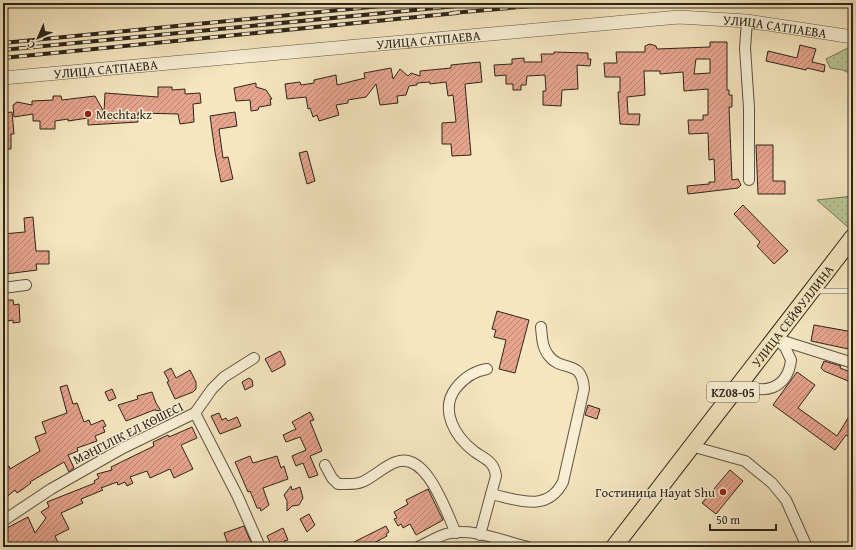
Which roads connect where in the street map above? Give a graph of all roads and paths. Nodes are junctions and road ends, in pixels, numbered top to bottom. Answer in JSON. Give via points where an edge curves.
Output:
{"nodes":[{"id":1,"x":746,"y":21,"type":"junction"},
{"id":2,"x":853,"y":37,"type":"edge"},
{"id":3,"x":3,"y":78,"type":"edge"},
{"id":4,"x":749,"y":180,"type":"dead end"},
{"id":5,"x":853,"y":237,"type":"edge"},
{"id":6,"x":26,"y":285,"type":"dead end"},
{"id":7,"x":3,"y":288,"type":"edge"},
{"id":8,"x":812,"y":291,"type":"junction"},
{"id":9,"x":853,"y":291,"type":"edge"},
{"id":10,"x":541,"y":327,"type":"dead end"},
{"id":11,"x":775,"y":338,"type":"junction"},
{"id":12,"x":254,"y":358,"type":"dead end"},
{"id":13,"x":853,"y":363,"type":"edge"},
{"id":14,"x":487,"y":369,"type":"dead end"},
{"id":15,"x":741,"y":382,"type":"junction"},
{"id":16,"x":195,"y":413,"type":"junction"},
{"id":17,"x":691,"y":446,"type":"junction"},
{"id":18,"x":325,"y":466,"type":"dead end"},
{"id":19,"x":491,"y":494,"type":"junction"},
{"id":20,"x":3,"y":520,"type":"edge"},
{"id":21,"x":456,"y":533,"type":"junction"},
{"id":22,"x":480,"y":535,"type":"junction"},
{"id":23,"x":260,"y":547,"type":"edge"},
{"id":24,"x":418,"y":547,"type":"edge"},
{"id":25,"x":528,"y":547,"type":"edge"},
{"id":26,"x":614,"y":547,"type":"edge"},
{"id":27,"x":807,"y":547,"type":"edge"}],
"edges":[{"from":1,"to":2,"type":"street","name":"УЛИЦА САТПАЕВА"},
{"from":1,"to":3,"type":"street","name":"УЛИЦА САТПАЕВА","via":[[679,17]]},
{"from":1,"to":4,"type":"street"},
{"from":5,"to":8,"type":"main road","name":"УЛИЦА СЕЙФУЛЛИНА","number":"KZ08-05"},
{"from":6,"to":7,"type":"street"},
{"from":8,"to":9,"type":"lane"},
{"from":8,"to":11,"type":"main road","name":"УЛИЦА СЕЙФУЛЛИНА","number":"KZ08-05"},
{"from":10,"to":19,"type":"street","via":[[543,345],[550,358],[576,369],[583,381],[584,390],[563,482],[558,492],[542,501],[529,503]]},
{"from":11,"to":13,"type":"street"},
{"from":11,"to":15,"type":"main road","name":"УЛИЦА СЕЙФУЛЛИНА","number":"KZ08-05"},
{"from":11,"to":15,"type":"street","via":[[785,347],[791,360],[787,374],[773,388],[762,390],[750,388]]},
{"from":12,"to":16,"type":"street","name":"МӘҢГІЛІК ЕЛ КӨШЕСІ","via":[[224,377]]},
{"from":14,"to":19,"type":"street","via":[[476,370],[460,383],[453,392],[448,411],[455,429],[465,442],[488,459],[495,469],[496,476]]},
{"from":15,"to":17,"type":"main road","name":"УЛИЦА СЕЙФУЛЛИНА","number":"KZ08-05"},
{"from":16,"to":20,"type":"street","name":"МӘҢГІЛІК ЕЛ КӨШЕСІ","via":[[123,448]]},
{"from":16,"to":23,"type":"street","via":[[238,497]]},
{"from":17,"to":26,"type":"main road","name":"УЛИЦА СЕЙФУЛЛИНА","number":"KZ08-05"},
{"from":17,"to":27,"type":"street","via":[[745,461],[772,483],[786,500]]},
{"from":18,"to":21,"type":"street","via":[[338,484],[344,484],[362,482],[396,462],[404,461],[418,465],[429,477]]},
{"from":19,"to":22,"type":"street"},
{"from":21,"to":22,"type":"street"},
{"from":21,"to":24,"type":"street","via":[[446,534]]},
{"from":22,"to":25,"type":"street"}]}
